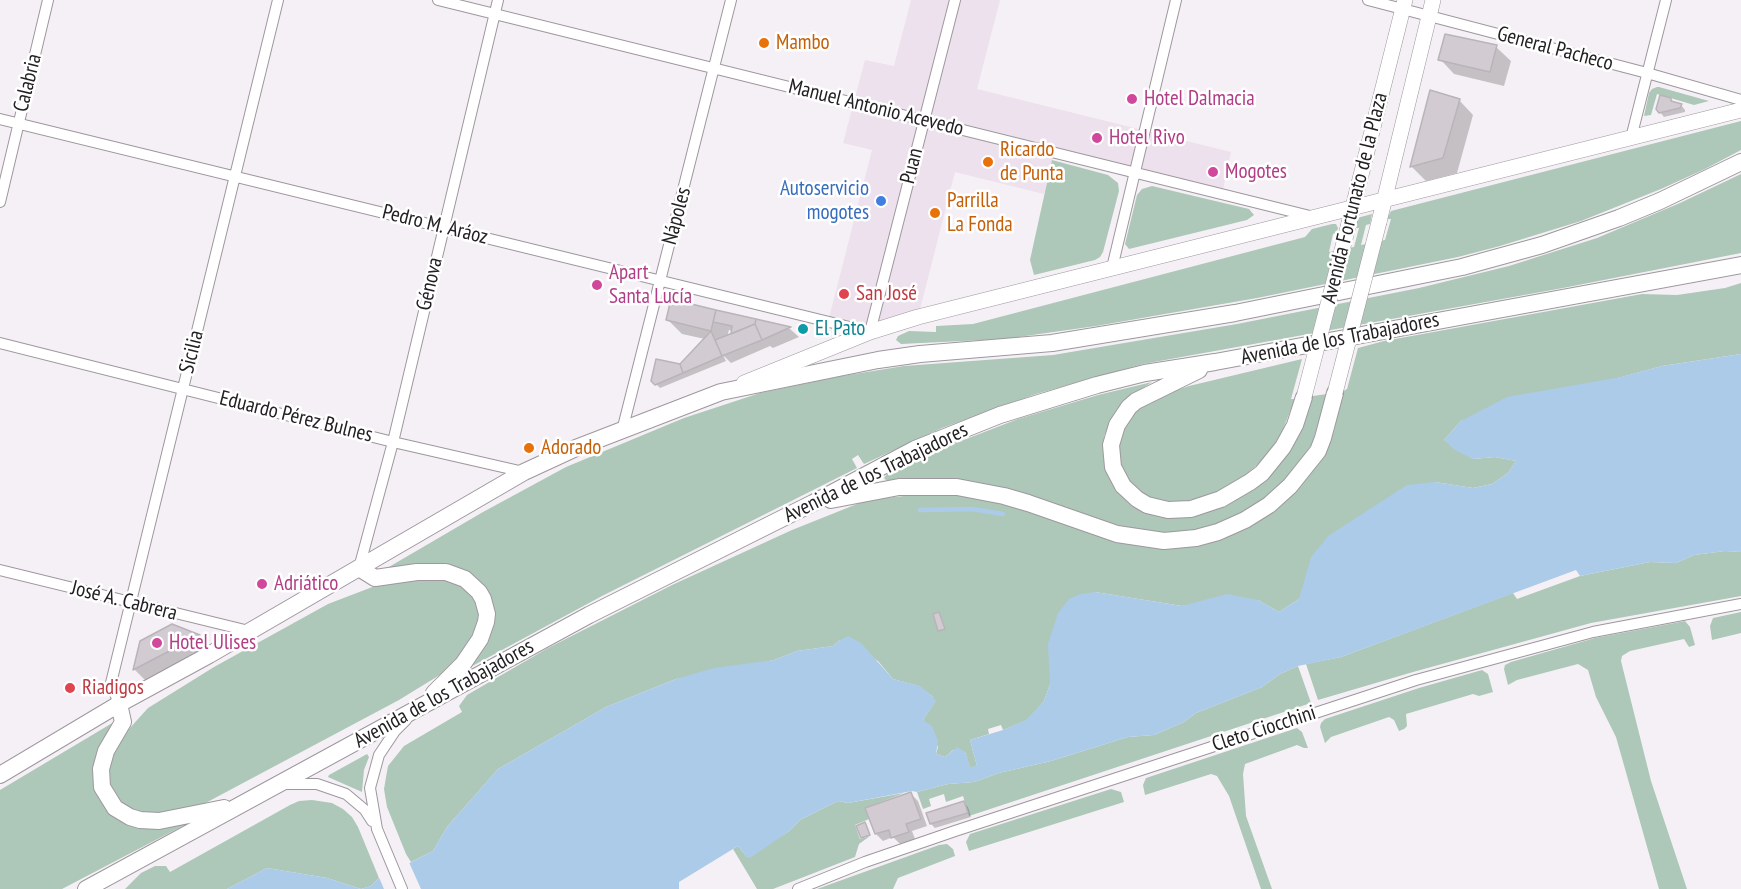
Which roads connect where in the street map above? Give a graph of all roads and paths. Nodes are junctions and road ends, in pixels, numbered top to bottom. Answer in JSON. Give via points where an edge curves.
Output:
{"nodes":[{"id":1,"x":48,"y":0,"type":"edge"},
{"id":2,"x":278,"y":0,"type":"edge"},
{"id":3,"x":438,"y":0,"type":"edge"},
{"id":4,"x":498,"y":0,"type":"edge"},
{"id":5,"x":731,"y":0,"type":"edge"},
{"id":6,"x":955,"y":0,"type":"edge"},
{"id":7,"x":1176,"y":0,"type":"edge"},
{"id":8,"x":1368,"y":0,"type":"edge"},
{"id":9,"x":1433,"y":0,"type":"edge"},
{"id":10,"x":1666,"y":0,"type":"edge"},
{"id":11,"x":1404,"y":4,"type":"edge"},
{"id":12,"x":495,"y":14,"type":"junction"},
{"id":13,"x":1429,"y":16,"type":"junction"},
{"id":14,"x":715,"y":68,"type":"junction"},
{"id":15,"x":1647,"y":73,"type":"junction"},
{"id":16,"x":1741,"y":100,"type":"edge"},
{"id":17,"x":1741,"y":110,"type":"edge"},
{"id":18,"x":0,"y":119,"type":"edge"},
{"id":19,"x":924,"y":120,"type":"junction"},
{"id":20,"x":18,"y":124,"type":"junction"},
{"id":21,"x":1631,"y":138,"type":"junction"},
{"id":22,"x":1741,"y":162,"type":"edge"},
{"id":23,"x":1135,"y":172,"type":"junction"},
{"id":24,"x":235,"y":177,"type":"junction"},
{"id":25,"x":1385,"y":198,"type":"junction"},
{"id":26,"x":0,"y":202,"type":"edge"},
{"id":27,"x":1353,"y":206,"type":"junction"},
{"id":28,"x":1314,"y":217,"type":"junction"},
{"id":29,"x":443,"y":228,"type":"junction"},
{"id":30,"x":1741,"y":265,"type":"edge"},
{"id":31,"x":1112,"y":268,"type":"junction"},
{"id":32,"x":660,"y":279,"type":"junction"},
{"id":33,"x":870,"y":332,"type":"junction"},
{"id":34,"x":0,"y":343,"type":"edge"},
{"id":35,"x":1215,"y":362,"type":"junction"},
{"id":36,"x":183,"y":388,"type":"junction"},
{"id":37,"x":721,"y":392,"type":"junction"},
{"id":38,"x":1335,"y":393,"type":"joint"},
{"id":39,"x":1304,"y":397,"type":"joint"},
{"id":40,"x":622,"y":431,"type":"junction"},
{"id":41,"x":393,"y":442,"type":"junction"},
{"id":42,"x":524,"y":472,"type":"junction"},
{"id":43,"x":813,"y":503,"type":"junction"},
{"id":44,"x":359,"y":568,"type":"junction"},
{"id":45,"x":0,"y":570,"type":"edge"},
{"id":46,"x":130,"y":602,"type":"junction"},
{"id":47,"x":1741,"y":604,"type":"edge"},
{"id":48,"x":249,"y":632,"type":"junction"},
{"id":49,"x":119,"y":704,"type":"junction"},
{"id":50,"x":415,"y":710,"type":"junction"},
{"id":51,"x":0,"y":775,"type":"edge"},
{"id":52,"x":280,"y":784,"type":"junction"},
{"id":53,"x":246,"y":803,"type":"junction"},
{"id":54,"x":377,"y":829,"type":"junction"},
{"id":55,"x":86,"y":889,"type":"edge"},
{"id":56,"x":402,"y":889,"type":"edge"},
{"id":57,"x":798,"y":889,"type":"edge"}],
"edges":[{"from":1,"to":20,"type":"street","name":"Calabria"},
{"from":2,"to":24,"type":"street","name":"Sicilia"},
{"from":3,"to":12,"type":"street","name":"Manuel Antonio Acevedo"},
{"from":4,"to":12,"type":"street","name":"Génova"},
{"from":5,"to":14,"type":"street","name":"Nápoles"},
{"from":6,"to":19,"type":"street","name":"Puan"},
{"from":7,"to":23,"type":"street"},
{"from":8,"to":11,"type":"street","name":"General Pacheco"},
{"from":9,"to":13,"type":"main road","name":"Avenida Fortunato de la Plaza"},
{"from":10,"to":15,"type":"street"},
{"from":11,"to":13,"type":"street","name":"General Pacheco"},
{"from":11,"to":27,"type":"main road","name":"Avenida Fortunato de la Plaza"},
{"from":12,"to":14,"type":"street","name":"Manuel Antonio Acevedo"},
{"from":12,"to":29,"type":"street","name":"Génova"},
{"from":13,"to":15,"type":"street","name":"General Pacheco"},
{"from":13,"to":25,"type":"main road","name":"Avenida Fortunato de la Plaza"},
{"from":14,"to":19,"type":"street","name":"Manuel Antonio Acevedo"},
{"from":14,"to":32,"type":"street","name":"Nápoles"},
{"from":15,"to":16,"type":"street","name":"General Pacheco"},
{"from":15,"to":21,"type":"street"},
{"from":17,"to":21,"type":"main road"},
{"from":18,"to":20,"type":"street","name":"Pedro M. Aráoz"},
{"from":19,"to":23,"type":"street","name":"Manuel Antonio Acevedo"},
{"from":19,"to":33,"type":"street","name":"Puan"},
{"from":20,"to":24,"type":"street","name":"Pedro M. Aráoz"},
{"from":20,"to":26,"type":"street","name":"Calabria"},
{"from":21,"to":25,"type":"main road"},
{"from":22,"to":37,"type":"main road","via":[[1660,201],[1589,229],[1441,272],[1235,313],[1023,346],[878,360]]},
{"from":23,"to":28,"type":"street","name":"Manuel Antonio Acevedo"},
{"from":23,"to":31,"type":"street"},
{"from":24,"to":29,"type":"street","name":"Pedro M. Aráoz"},
{"from":24,"to":36,"type":"street","name":"Sicilia"},
{"from":25,"to":27,"type":"main road"},
{"from":25,"to":38,"type":"main road","name":"Avenida Fortunato de la Plaza","bridge":true},
{"from":27,"to":28,"type":"main road"},
{"from":27,"to":39,"type":"main road","name":"Avenida Fortunato de la Plaza","bridge":true},
{"from":28,"to":31,"type":"main road"},
{"from":29,"to":32,"type":"street","name":"Pedro M. Aráoz"},
{"from":29,"to":41,"type":"street","name":"Génova"},
{"from":30,"to":35,"type":"main road","name":"Avenida de los Trabajadores"},
{"from":31,"to":33,"type":"main road"},
{"from":32,"to":33,"type":"street","name":"Pedro M. Aráoz"},
{"from":32,"to":40,"type":"street","name":"Nápoles"},
{"from":33,"to":37,"type":"main road"},
{"from":34,"to":36,"type":"street","name":"Eduardo Pérez Bulnes"},
{"from":35,"to":39,"type":"main road","via":[[1146,394],[1129,407],[1117,425],[1111,445],[1113,467],[1123,486],[1147,505],[1168,510],[1191,509],[1221,499],[1250,482],[1283,447]]},
{"from":35,"to":43,"type":"main road","name":"Avenida de los Trabajadores","via":[[1145,373],[1000,415],[915,449]]},
{"from":36,"to":41,"type":"street","name":"Eduardo Pérez Bulnes"},
{"from":36,"to":46,"type":"street","name":"Sicilia"},
{"from":37,"to":40,"type":"main road"},
{"from":38,"to":43,"type":"main road","via":[[1318,451],[1290,486],[1245,520],[1196,538],[1164,541],[1117,534],[1028,503],[957,487],[899,487]]},
{"from":40,"to":42,"type":"main road"},
{"from":41,"to":42,"type":"street","name":"Eduardo Pérez Bulnes"},
{"from":41,"to":44,"type":"street","name":"Génova"},
{"from":42,"to":44,"type":"main road"},
{"from":43,"to":50,"type":"main road","name":"Avenida de los Trabajadores","via":[[589,615]]},
{"from":44,"to":48,"type":"main road"},
{"from":44,"to":50,"type":"main road","via":[[375,578],[446,572],[465,579],[483,599],[486,622],[475,647],[445,683]]},
{"from":45,"to":46,"type":"street","name":"José A. Cabrera"},
{"from":46,"to":48,"type":"street","name":"José A. Cabrera"},
{"from":46,"to":49,"type":"street","name":"Sicilia","via":[[111,683]]},
{"from":47,"to":57,"type":"street","name":"Cleto Ciocchini","via":[[1593,632],[1416,680],[955,831]]},
{"from":48,"to":49,"type":"main road"},
{"from":49,"to":51,"type":"main road"},
{"from":49,"to":53,"type":"main road","via":[[123,722],[106,751],[101,769],[102,787],[115,808],[130,817],[159,821]]},
{"from":50,"to":52,"type":"main road","name":"Avenida de los Trabajadores"},
{"from":50,"to":54,"type":"street","via":[[386,743],[373,772],[370,799]]},
{"from":52,"to":53,"type":"main road","name":"Avenida de los Trabajadores"},
{"from":52,"to":54,"type":"street","via":[[317,784],[346,794],[365,810]]},
{"from":53,"to":55,"type":"main road","name":"Avenida de los Trabajadores"},
{"from":54,"to":56,"type":"street"}]}
